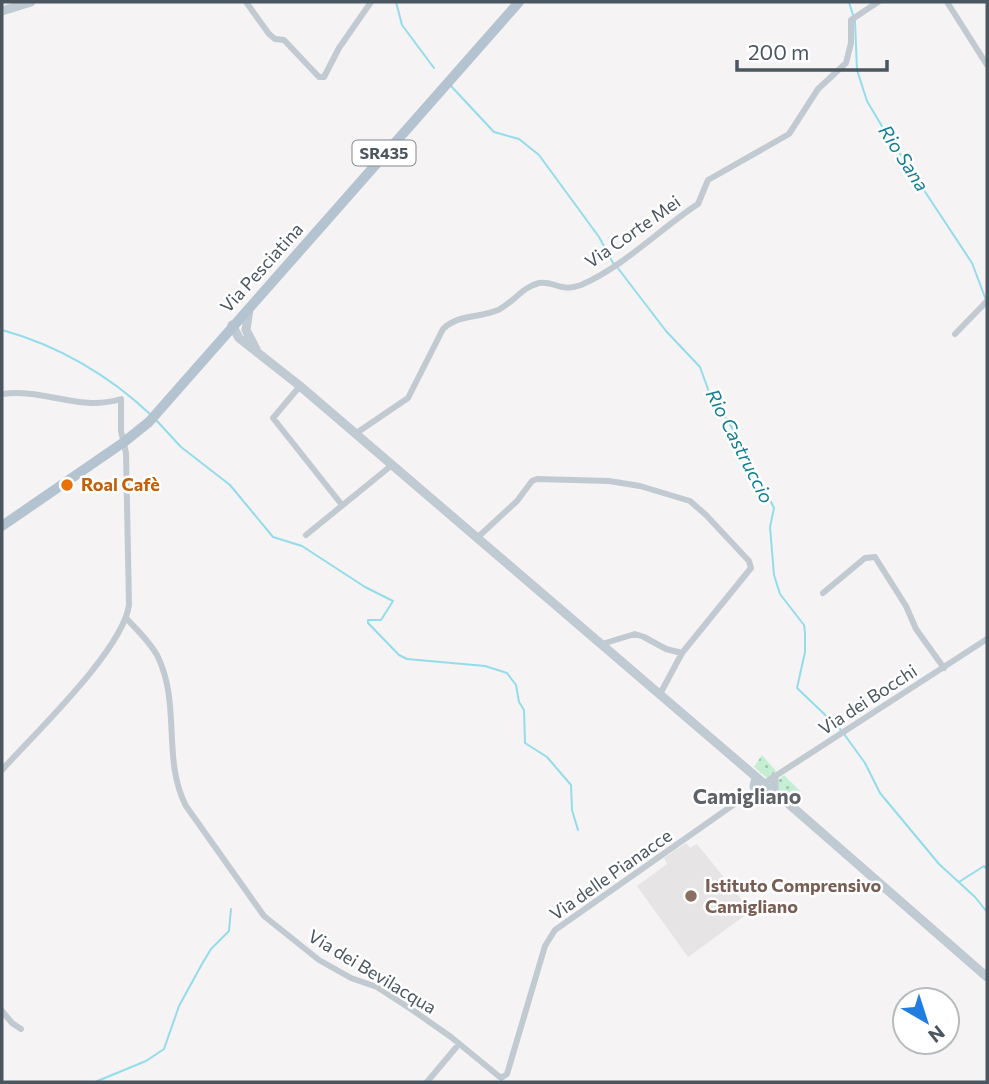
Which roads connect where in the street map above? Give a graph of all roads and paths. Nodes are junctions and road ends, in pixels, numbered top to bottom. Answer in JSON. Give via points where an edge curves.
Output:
{"nodes":[{"id":1,"x":30,"y":2,"type":"edge"},
{"id":2,"x":246,"y":2,"type":"edge"},
{"id":3,"x":371,"y":2,"type":"edge"},
{"id":4,"x":519,"y":2,"type":"edge"},
{"id":5,"x":878,"y":2,"type":"edge"},
{"id":6,"x":947,"y":2,"type":"edge"},
{"id":7,"x":2,"y":11,"type":"edge"},
{"id":8,"x":987,"y":65,"type":"edge"},
{"id":9,"x":985,"y":302,"type":"edge"},
{"id":10,"x":250,"y":305,"type":"junction"},
{"id":11,"x":232,"y":325,"type":"junction"},
{"id":12,"x":246,"y":330,"type":"junction"},
{"id":13,"x":955,"y":334,"type":"dead end"},
{"id":14,"x":239,"y":338,"type":"junction"},
{"id":15,"x":214,"y":347,"type":"junction"},
{"id":16,"x":256,"y":350,"type":"junction"},
{"id":17,"x":300,"y":386,"type":"junction"},
{"id":18,"x":2,"y":394,"type":"edge"},
{"id":19,"x":355,"y":434,"type":"junction"},
{"id":20,"x":124,"y":442,"type":"junction"},
{"id":21,"x":392,"y":465,"type":"junction"},
{"id":22,"x":342,"y":505,"type":"junction"},
{"id":23,"x":4,"y":521,"type":"edge"},
{"id":24,"x":306,"y":535,"type":"dead end"},
{"id":25,"x":477,"y":537,"type":"junction"},
{"id":26,"x":823,"y":593,"type":"dead end"},
{"id":27,"x":127,"y":619,"type":"junction"},
{"id":28,"x":987,"y":639,"type":"edge"},
{"id":29,"x":601,"y":645,"type":"junction"},
{"id":30,"x":681,"y":653,"type":"junction"},
{"id":31,"x":944,"y":668,"type":"junction"},
{"id":32,"x":660,"y":694,"type":"junction"},
{"id":33,"x":2,"y":770,"type":"edge"},
{"id":34,"x":774,"y":778,"type":"junction"},
{"id":35,"x":759,"y":786,"type":"junction"},
{"id":36,"x":775,"y":794,"type":"junction"},
{"id":37,"x":987,"y":977,"type":"edge"},
{"id":38,"x":2,"y":1011,"type":"edge"},
{"id":39,"x":21,"y":1029,"type":"dead end"},
{"id":40,"x":459,"y":1044,"type":"junction"},
{"id":41,"x":501,"y":1078,"type":"joint"},
{"id":42,"x":427,"y":1082,"type":"edge"}],
"edges":[{"from":1,"to":7,"type":"street"},
{"from":2,"to":3,"type":"street","via":[[269,34],[284,40],[319,77],[324,77]]},
{"from":4,"to":10,"type":"main road","name":"Via Pesciatina","number":"SR435"},
{"from":5,"to":19,"type":"street","name":"Via Corte Mei","via":[[853,18],[846,62],[818,89],[789,134],[708,180],[698,204],[586,282],[568,289],[540,283],[496,311],[451,322],[443,329],[408,398]]},
{"from":6,"to":8,"type":"street"},
{"from":9,"to":13,"type":"street"},
{"from":10,"to":11,"type":"main road","name":"Via Pesciatina","number":"SR435"},
{"from":10,"to":12,"type":"street"},
{"from":11,"to":12,"type":"street"},
{"from":11,"to":14,"type":"street"},
{"from":11,"to":15,"type":"main road","name":"Via Pesciatina","number":"SR435"},
{"from":12,"to":16,"type":"street"},
{"from":14,"to":15,"type":"street"},
{"from":14,"to":16,"type":"street"},
{"from":15,"to":20,"type":"main road","name":"Via Pesciatina","number":"SR435","via":[[153,417]]},
{"from":16,"to":17,"type":"street"},
{"from":17,"to":19,"type":"street"},
{"from":17,"to":22,"type":"street","via":[[273,418]]},
{"from":18,"to":20,"type":"street","via":[[97,404],[121,399]]},
{"from":19,"to":21,"type":"street"},
{"from":20,"to":23,"type":"main road","name":"Via Pesciatina","number":"SR435"},
{"from":20,"to":27,"type":"street"},
{"from":21,"to":22,"type":"street"},
{"from":21,"to":25,"type":"street"},
{"from":22,"to":24,"type":"street"},
{"from":25,"to":29,"type":"street"},
{"from":25,"to":30,"type":"street","via":[[537,479],[609,481],[690,501],[751,568]]},
{"from":26,"to":31,"type":"street","via":[[865,558],[875,556]]},
{"from":27,"to":33,"type":"street","via":[[102,658]]},
{"from":27,"to":40,"type":"street","name":"Via dei Bevilacqua","via":[[158,656],[165,679],[179,794],[260,913],[319,960],[377,987]]},
{"from":28,"to":31,"type":"street","name":"Via dei Bocchi"},
{"from":29,"to":30,"type":"street","via":[[635,634]]},
{"from":29,"to":32,"type":"street"},
{"from":30,"to":32,"type":"street"},
{"from":31,"to":34,"type":"street","name":"Via dei Bocchi"},
{"from":32,"to":35,"type":"street","via":[[748,770]]},
{"from":34,"to":35,"type":"street","name":"Via dei Bocchi"},
{"from":34,"to":36,"type":"street"},
{"from":35,"to":36,"type":"street"},
{"from":35,"to":41,"type":"street","name":"Via delle Pianacce","via":[[555,930],[545,946],[507,1074]]},
{"from":36,"to":37,"type":"street"},
{"from":38,"to":39,"type":"street"},
{"from":40,"to":41,"type":"street","name":"Via dei Bevilacqua"},
{"from":40,"to":42,"type":"street"}]}
